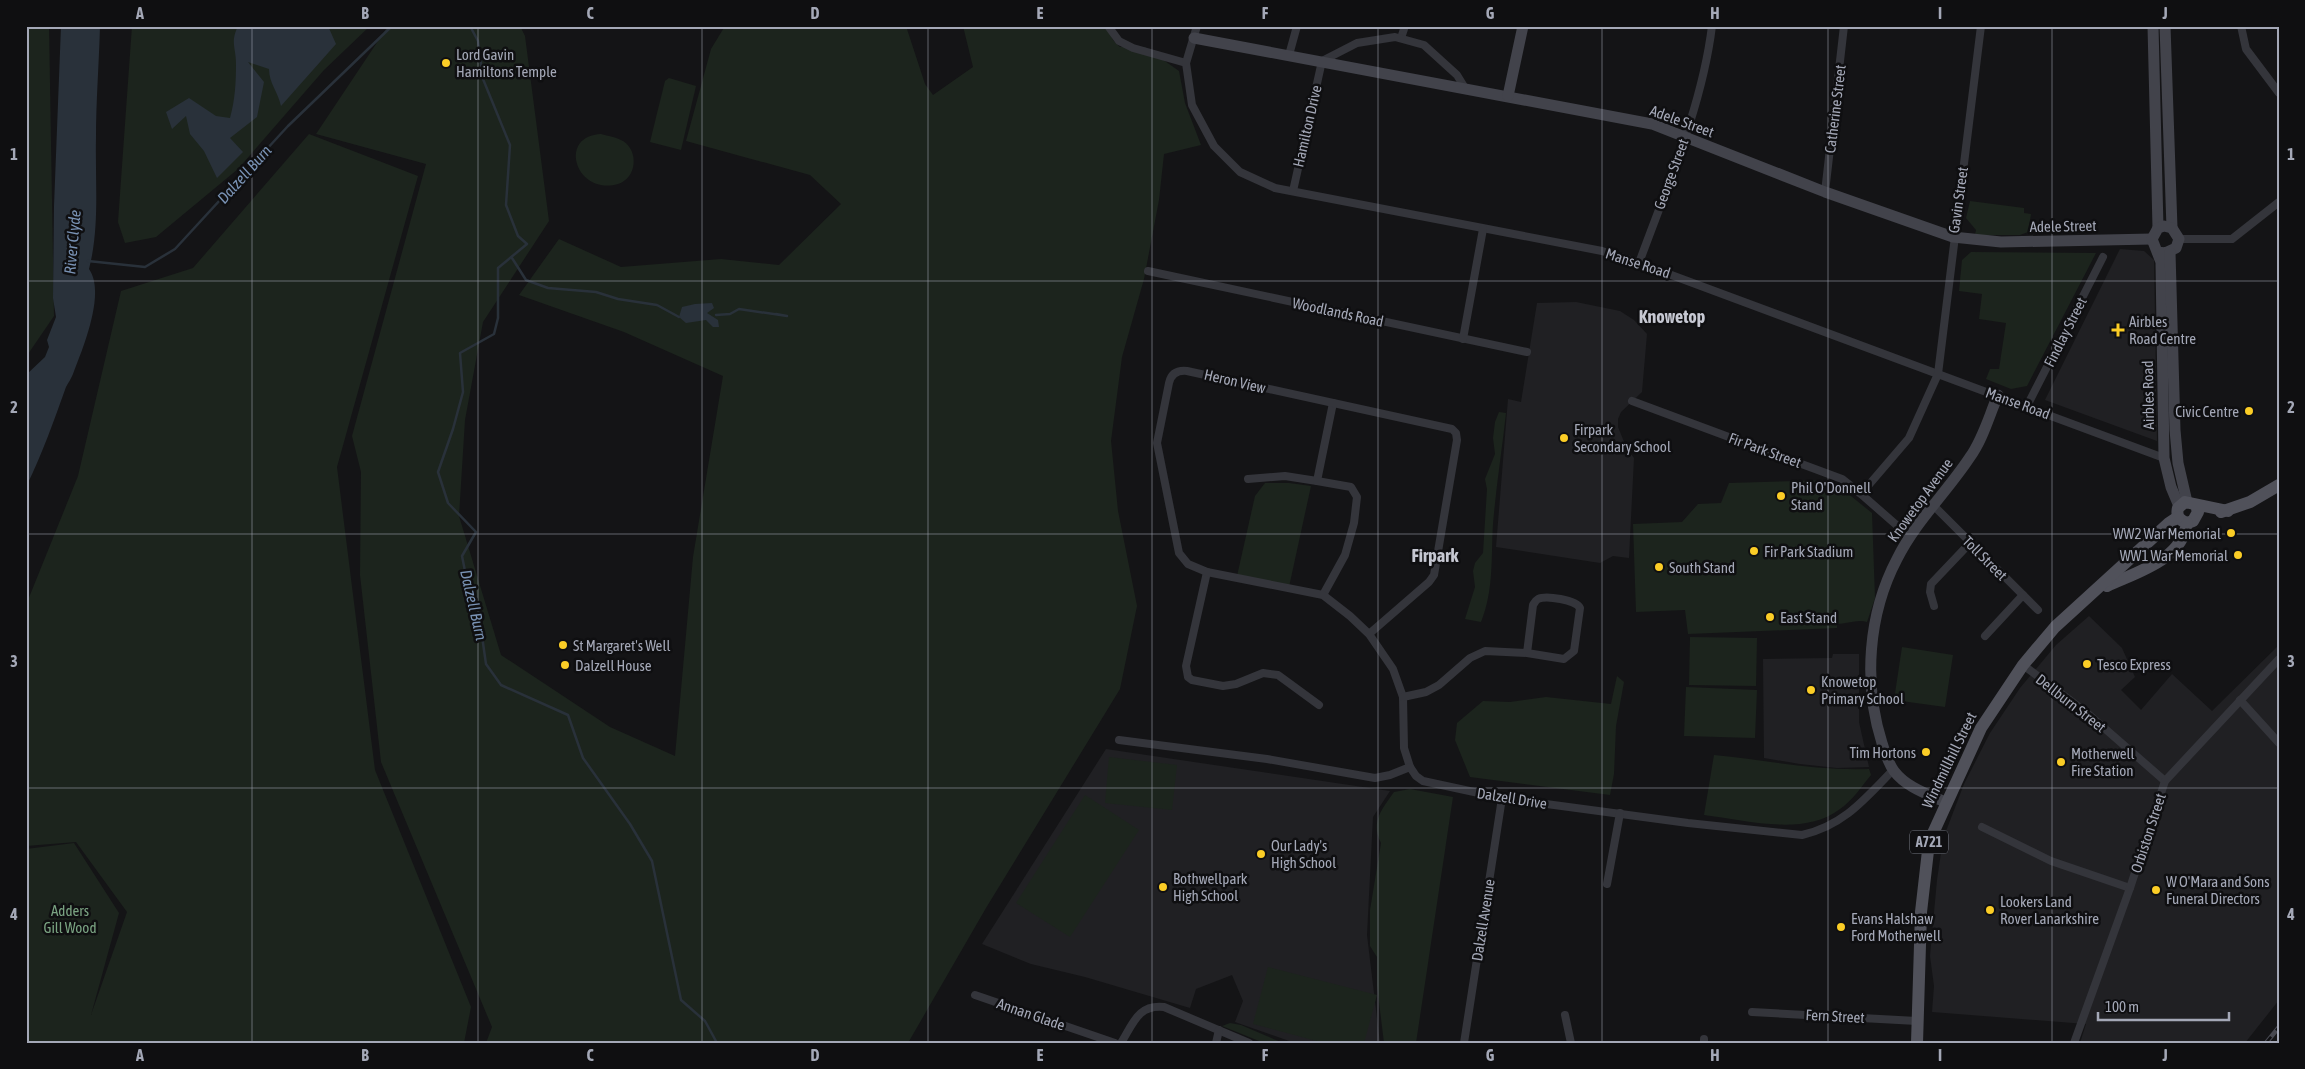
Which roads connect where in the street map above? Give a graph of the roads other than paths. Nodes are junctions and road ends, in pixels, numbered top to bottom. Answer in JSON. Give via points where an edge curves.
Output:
{"nodes":[{"id":1,"x":1108,"y":26,"type":"edge"},
{"id":2,"x":1297,"y":26,"type":"edge"},
{"id":3,"x":1405,"y":26,"type":"edge"},
{"id":4,"x":1524,"y":26,"type":"edge"},
{"id":5,"x":1712,"y":26,"type":"edge"},
{"id":6,"x":1844,"y":26,"type":"edge"},
{"id":7,"x":1981,"y":26,"type":"edge"},
{"id":8,"x":2153,"y":26,"type":"edge"},
{"id":9,"x":2165,"y":26,"type":"edge"},
{"id":10,"x":2241,"y":26,"type":"edge"},
{"id":11,"x":1196,"y":32,"type":"edge"},
{"id":12,"x":1401,"y":38,"type":"junction"},
{"id":13,"x":1290,"y":55,"type":"junction"},
{"id":14,"x":1322,"y":61,"type":"junction"},
{"id":15,"x":1186,"y":64,"type":"junction"},
{"id":16,"x":1465,"y":88,"type":"junction"},
{"id":17,"x":2279,"y":93,"type":"edge"},
{"id":18,"x":1508,"y":96,"type":"junction"},
{"id":19,"x":1685,"y":137,"type":"junction"},
{"id":20,"x":1293,"y":191,"type":"junction"},
{"id":21,"x":1825,"y":192,"type":"junction"},
{"id":22,"x":2279,"y":202,"type":"edge"},
{"id":23,"x":2158,"y":228,"type":"junction"},
{"id":24,"x":2172,"y":228,"type":"junction"},
{"id":25,"x":1483,"y":229,"type":"junction"},
{"id":26,"x":1953,"y":237,"type":"junction"},
{"id":27,"x":2152,"y":239,"type":"junction"},
{"id":28,"x":2179,"y":239,"type":"junction"},
{"id":29,"x":2158,"y":252,"type":"junction"},
{"id":30,"x":2170,"y":252,"type":"junction"},
{"id":31,"x":2103,"y":258,"type":"dead end"},
{"id":32,"x":1639,"y":263,"type":"junction"},
{"id":33,"x":1148,"y":271,"type":"dead end"},
{"id":34,"x":1463,"y":339,"type":"junction"},
{"id":35,"x":1527,"y":352,"type":"dead end"},
{"id":36,"x":1938,"y":374,"type":"junction"},
{"id":37,"x":1998,"y":395,"type":"junction"},
{"id":38,"x":1632,"y":401,"type":"dead end"},
{"id":39,"x":1333,"y":403,"type":"junction"},
{"id":40,"x":2026,"y":406,"type":"junction"},
{"id":41,"x":2164,"y":458,"type":"junction"},
{"id":42,"x":1248,"y":479,"type":"dead end"},
{"id":43,"x":1317,"y":481,"type":"junction"},
{"id":44,"x":2279,"y":484,"type":"edge"},
{"id":45,"x":1862,"y":494,"type":"junction"},
{"id":46,"x":1933,"y":505,"type":"junction"},
{"id":47,"x":2188,"y":511,"type":"junction"},
{"id":48,"x":1909,"y":536,"type":"junction"},
{"id":49,"x":1970,"y":542,"type":"junction"},
{"id":50,"x":1207,"y":572,"type":"junction"},
{"id":51,"x":2096,"y":591,"type":"junction"},
{"id":52,"x":1324,"y":595,"type":"junction"},
{"id":53,"x":2024,"y":595,"type":"junction"},
{"id":54,"x":1934,"y":606,"type":"dead end"},
{"id":55,"x":2038,"y":610,"type":"dead end"},
{"id":56,"x":1369,"y":634,"type":"junction"},
{"id":57,"x":1985,"y":636,"type":"dead end"},
{"id":58,"x":1527,"y":653,"type":"junction"},
{"id":59,"x":2279,"y":659,"type":"edge"},
{"id":60,"x":2023,"y":665,"type":"junction"},
{"id":61,"x":1403,"y":697,"type":"junction"},
{"id":62,"x":2240,"y":700,"type":"junction"},
{"id":63,"x":1319,"y":705,"type":"dead end"},
{"id":64,"x":1119,"y":740,"type":"dead end"},
{"id":65,"x":2279,"y":743,"type":"edge"},
{"id":66,"x":1410,"y":767,"type":"junction"},
{"id":67,"x":1893,"y":770,"type":"junction"},
{"id":68,"x":2165,"y":781,"type":"junction"},
{"id":69,"x":1502,"y":798,"type":"junction"},
{"id":70,"x":1945,"y":802,"type":"junction"},
{"id":71,"x":1620,"y":814,"type":"junction"},
{"id":72,"x":1982,"y":827,"type":"dead end"},
{"id":73,"x":1607,"y":884,"type":"dead end"},
{"id":74,"x":2130,"y":888,"type":"junction"},
{"id":75,"x":975,"y":995,"type":"dead end"},
{"id":76,"x":1752,"y":1012,"type":"dead end"},
{"id":77,"x":1565,"y":1015,"type":"dead end"},
{"id":78,"x":1917,"y":1021,"type":"junction"},
{"id":79,"x":1219,"y":1030,"type":"junction"},
{"id":80,"x":1115,"y":1043,"type":"edge"},
{"id":81,"x":1121,"y":1043,"type":"edge"},
{"id":82,"x":1216,"y":1043,"type":"edge"},
{"id":83,"x":1250,"y":1043,"type":"edge"},
{"id":84,"x":1464,"y":1043,"type":"edge"},
{"id":85,"x":1571,"y":1043,"type":"edge"},
{"id":86,"x":1917,"y":1043,"type":"edge"},
{"id":87,"x":2074,"y":1043,"type":"edge"}],
"edges":[{"from":1,"to":15,"type":"street","via":[[1118,41]]},
{"from":2,"to":13,"type":"street"},
{"from":3,"to":12,"type":"street"},
{"from":4,"to":18,"type":"street"},
{"from":5,"to":19,"type":"street","name":"George Street","via":[[1708,57]]},
{"from":6,"to":21,"type":"street","name":"Catherine Street"},
{"from":7,"to":26,"type":"street","name":"Gavin Street"},
{"from":8,"to":23,"type":"street"},
{"from":9,"to":24,"type":"street"},
{"from":10,"to":17,"type":"street","via":[[2246,49]]},
{"from":11,"to":13,"type":"street","name":"Adele Street"},
{"from":11,"to":15,"type":"street","name":"Manse Road"},
{"from":12,"to":14,"type":"street","via":[[1357,43]]},
{"from":12,"to":16,"type":"street","via":[[1424,45],[1453,70]]},
{"from":13,"to":14,"type":"street","name":"Adele Street"},
{"from":14,"to":16,"type":"street","name":"Adele Street"},
{"from":14,"to":20,"type":"street","name":"Hamilton Drive"},
{"from":15,"to":20,"type":"street","name":"Manse Road","via":[[1192,105],[1214,146],[1240,172],[1275,188]]},
{"from":16,"to":18,"type":"street","name":"Adele Street"},
{"from":18,"to":19,"type":"street","name":"Adele Street","via":[[1652,124]]},
{"from":19,"to":21,"type":"street","name":"Adele Street"},
{"from":19,"to":32,"type":"street","name":"George Street"},
{"from":20,"to":25,"type":"street","name":"Manse Road"},
{"from":21,"to":26,"type":"street","name":"Adele Street"},
{"from":22,"to":28,"type":"street","via":[[2232,239]]},
{"from":23,"to":24,"type":"street"},
{"from":23,"to":27,"type":"street"},
{"from":24,"to":28,"type":"street"},
{"from":25,"to":32,"type":"street","name":"Manse Road","via":[[1602,251]]},
{"from":25,"to":34,"type":"street"},
{"from":26,"to":27,"type":"street","name":"Adele Street","via":[[2001,242]]},
{"from":26,"to":36,"type":"street","name":"Gavin Street"},
{"from":27,"to":29,"type":"street","name":"Airbles Road"},
{"from":28,"to":30,"type":"street","via":[[2176,248]]},
{"from":29,"to":30,"type":"street"},
{"from":29,"to":41,"type":"street","name":"Airbles Road","via":[[2161,262]]},
{"from":30,"to":47,"type":"street","name":"Airbles Road","via":[[2175,430]]},
{"from":31,"to":40,"type":"street","name":"Findlay Street"},
{"from":32,"to":36,"type":"street","name":"Manse Road"},
{"from":33,"to":34,"type":"street","name":"Woodlands Road"},
{"from":34,"to":35,"type":"street","name":"Woodlands Road"},
{"from":36,"to":37,"type":"street","name":"Manse Road"},
{"from":36,"to":45,"type":"street","name":"Gavin Street","via":[[1909,438]]},
{"from":37,"to":40,"type":"street","name":"Manse Road"},
{"from":37,"to":46,"type":"street","name":"Knowetop Avenue","via":[[1971,457]]},
{"from":38,"to":45,"type":"street","name":"Fir Park Street","via":[[1829,474]]},
{"from":39,"to":43,"type":"street"},
{"from":39,"to":50,"type":"street","name":"Heron View","via":[[1187,371],[1180,370],[1170,377],[1157,443],[1175,543],[1188,564]]},
{"from":39,"to":56,"type":"street","name":"Heron View","via":[[1452,429],[1456,433],[1434,575]]},
{"from":40,"to":41,"type":"street","name":"Manse Road"},
{"from":41,"to":47,"type":"street","name":"Airbles Road","via":[[2171,487]]},
{"from":42,"to":43,"type":"street","via":[[1285,476]]},
{"from":43,"to":52,"type":"street","via":[[1351,487],[1357,497],[1345,556]]},
{"from":44,"to":47,"type":"main road","via":[[2228,512]]},
{"from":45,"to":48,"type":"street","name":"Fir Park Street"},
{"from":46,"to":48,"type":"street","name":"Knowetop Avenue"},
{"from":46,"to":49,"type":"street","name":"Toll Street"},
{"from":47,"to":51,"type":"main road","name":"Windmillhill Street","number":"A721","via":[[2169,523]]},
{"from":47,"to":51,"type":"main road","name":"Windmillhill Street","number":"A721","via":[[2185,536],[2173,552]]},
{"from":48,"to":67,"type":"street","name":"Knowetop Avenue","via":[[1882,593],[1872,647],[1875,718]]},
{"from":49,"to":53,"type":"street","name":"Toll Street"},
{"from":49,"to":54,"type":"street","via":[[1931,584]]},
{"from":50,"to":52,"type":"street","name":"Heron View"},
{"from":50,"to":63,"type":"street","via":[[1186,666],[1188,676],[1192,680],[1223,686],[1263,673],[1278,674]]},
{"from":51,"to":60,"type":"main road","name":"Windmillhill Street","number":"A721","via":[[2054,627]]},
{"from":52,"to":56,"type":"street","name":"Heron View"},
{"from":53,"to":55,"type":"street","name":"Toll Street"},
{"from":53,"to":57,"type":"street"},
{"from":56,"to":61,"type":"street","name":"Heron View","via":[[1393,669]]},
{"from":58,"to":58,"type":"street","via":[[1533,605],[1537,599],[1578,604],[1574,651],[1570,656],[1564,659]]},
{"from":58,"to":61,"type":"street","via":[[1485,651],[1470,658],[1439,685],[1426,692]]},
{"from":59,"to":62,"type":"street","name":"Orbiston Street"},
{"from":60,"to":68,"type":"street","name":"Dellburn Street","via":[[2088,713]]},
{"from":60,"to":70,"type":"main road","name":"Windmillhill Street","number":"A721","via":[[1981,728]]},
{"from":61,"to":66,"type":"street","name":"Heron View","via":[[1404,748]]},
{"from":62,"to":65,"type":"street"},
{"from":62,"to":68,"type":"street","name":"Orbiston Street"},
{"from":64,"to":66,"type":"street","via":[[1267,759],[1376,778]]},
{"from":66,"to":69,"type":"street","name":"Dalzell Drive","via":[[1423,781]]},
{"from":67,"to":70,"type":"street","name":"Knowetop Avenue","via":[[1909,785]]},
{"from":67,"to":71,"type":"street","name":"Dalzell Drive","via":[[1836,823],[1802,835]]},
{"from":68,"to":74,"type":"street","name":"Orbiston Street"},
{"from":69,"to":71,"type":"street","name":"Dalzell Drive"},
{"from":69,"to":84,"type":"street","name":"Dalzell Avenue"},
{"from":70,"to":78,"type":"main road","name":"Windmillhill Street","number":"A721","via":[[1928,842],[1925,864]]},
{"from":71,"to":73,"type":"street"},
{"from":72,"to":74,"type":"street","via":[[2051,861]]},
{"from":74,"to":87,"type":"street","name":"Orbiston Street"},
{"from":75,"to":80,"type":"street","name":"Annan Glade"},
{"from":76,"to":78,"type":"street","name":"Fern Street"},
{"from":77,"to":85,"type":"street"},
{"from":78,"to":86,"type":"main road","name":"Windmillhill Street","number":"A721"},
{"from":79,"to":81,"type":"street","via":[[1155,1006],[1142,1011]]},
{"from":79,"to":82,"type":"street"},
{"from":79,"to":83,"type":"street"}]}
